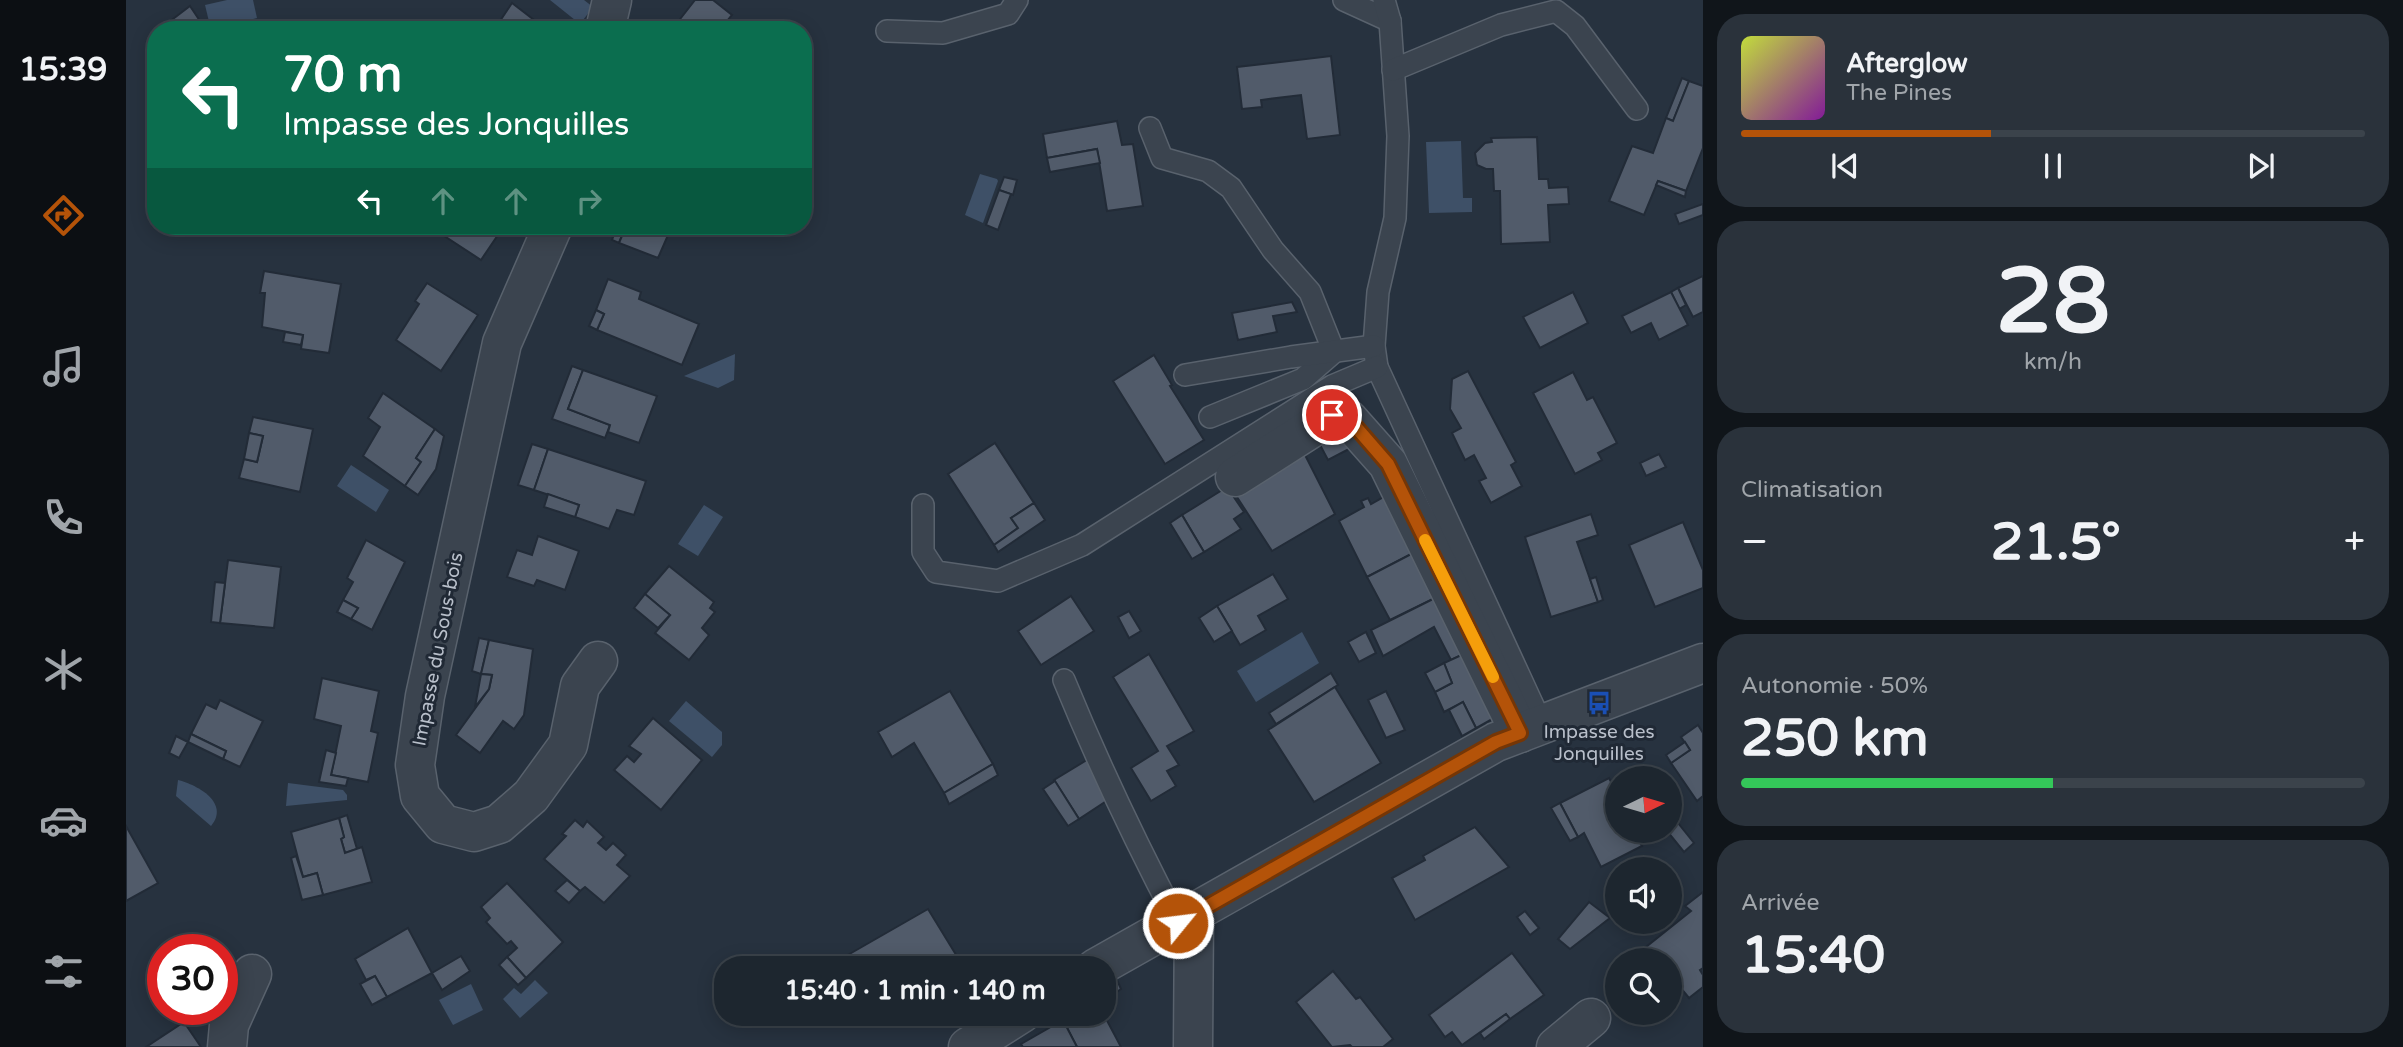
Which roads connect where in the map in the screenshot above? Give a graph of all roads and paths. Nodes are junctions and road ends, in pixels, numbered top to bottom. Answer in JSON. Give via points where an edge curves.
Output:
{"nodes":[{"id":1,"x":612,"y":0,"type":"edge"},
{"id":2,"x":1017,"y":0,"type":"edge"},
{"id":3,"x":1344,"y":0,"type":"edge"},
{"id":4,"x":1384,"y":0,"type":"edge"},
{"id":5,"x":607,"y":21,"type":"edge"},
{"id":6,"x":1390,"y":21,"type":"junction"},
{"id":7,"x":887,"y":31,"type":"dead end"},
{"id":8,"x":1393,"y":70,"type":"junction"},
{"id":9,"x":1637,"y":109,"type":"dead end"},
{"id":10,"x":1150,"y":128,"type":"dead end"},
{"id":11,"x":549,"y":235,"type":"edge"},
{"id":12,"x":1334,"y":352,"type":"junction"},
{"id":13,"x":1376,"y":356,"type":"junction"},
{"id":14,"x":1185,"y":375,"type":"dead end"},
{"id":15,"x":1210,"y":417,"type":"dead end"},
{"id":16,"x":1235,"y":477,"type":"dead end"},
{"id":17,"x":923,"y":505,"type":"dead end"},
{"id":18,"x":598,"y":661,"type":"dead end"},
{"id":19,"x":1703,"y":663,"type":"edge"},
{"id":20,"x":1064,"y":680,"type":"dead end"},
{"id":21,"x":1531,"y":729,"type":"junction"},
{"id":22,"x":1186,"y":919,"type":"junction"},
{"id":23,"x":1116,"y":957,"type":"edge"},
{"id":24,"x":253,"y":974,"type":"dead end"},
{"id":25,"x":1591,"y":1018,"type":"dead end"},
{"id":26,"x":1001,"y":1026,"type":"edge"},
{"id":27,"x":227,"y":1047,"type":"edge"},
{"id":28,"x":968,"y":1047,"type":"edge"},
{"id":29,"x":1193,"y":1047,"type":"edge"},
{"id":30,"x":1556,"y":1047,"type":"edge"}],
"edges":[{"from":1,"to":5,"type":"street"},
{"from":2,"to":7,"type":"lane","via":[[1008,14],[943,33]]},
{"from":3,"to":6,"type":"lane"},
{"from":4,"to":6,"type":"lane"},
{"from":6,"to":8,"type":"lane"},
{"from":8,"to":9,"type":"lane","via":[[1501,25],[1556,10],[1575,26]]},
{"from":8,"to":13,"type":"lane","via":[[1398,136],[1395,218],[1378,292]]},
{"from":10,"to":12,"type":"lane","via":[[1162,158],[1208,171],[1231,188],[1273,250],[1310,292]]},
{"from":11,"to":18,"type":"street","name":"Impasse du Sous-bois","via":[[502,343],[425,696],[415,765],[420,796],[443,824],[474,832],[499,824],[531,796],[568,745],[580,686]]},
{"from":12,"to":13,"type":"lane"},
{"from":12,"to":14,"type":"lane"},
{"from":12,"to":15,"type":"lane","via":[[1303,379]]},
{"from":13,"to":17,"type":"lane","via":[[1082,545],[998,580],[936,572],[923,552]]},
{"from":13,"to":21,"type":"lane"},
{"from":16,"to":21,"type":"street","via":[[1332,415],[1349,419],[1388,464]]},
{"from":19,"to":21,"type":"street"},
{"from":20,"to":22,"type":"lane","via":[[1130,831]]},
{"from":21,"to":22,"type":"street","via":[[1496,742]]},
{"from":22,"to":23,"type":"street"},
{"from":22,"to":29,"type":"street"},
{"from":24,"to":27,"type":"street","via":[[229,1025]]},
{"from":25,"to":30,"type":"street"},
{"from":26,"to":28,"type":"street"}]}
